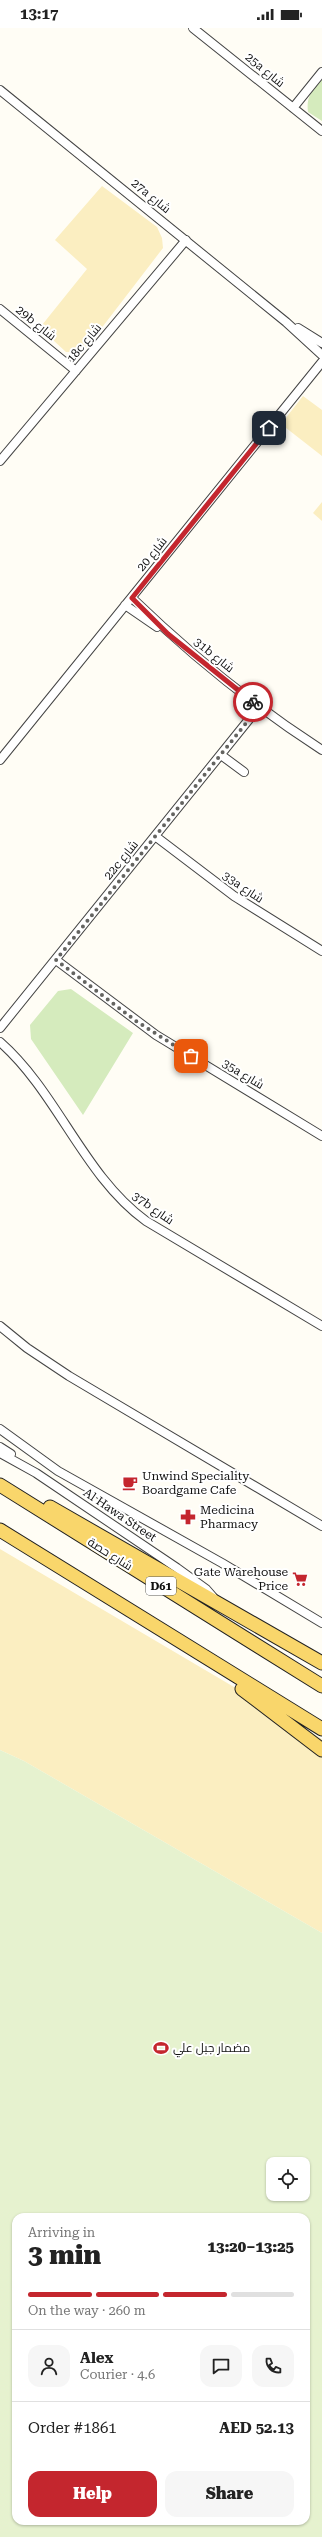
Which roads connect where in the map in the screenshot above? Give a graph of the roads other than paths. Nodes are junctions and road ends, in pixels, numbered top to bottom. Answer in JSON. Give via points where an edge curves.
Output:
{"nodes":[{"id":1,"x":193,"y":28,"type":"edge"},
{"id":2,"x":322,"y":72,"type":"edge"},
{"id":3,"x":0,"y":90,"type":"edge"},
{"id":4,"x":293,"y":108,"type":"junction"},
{"id":5,"x":322,"y":131,"type":"edge"},
{"id":6,"x":186,"y":240,"type":"junction"},
{"id":7,"x":0,"y":309,"type":"edge"},
{"id":8,"x":286,"y":322,"type":"junction"},
{"id":9,"x":322,"y":343,"type":"edge"},
{"id":10,"x":322,"y":356,"type":"edge"},
{"id":11,"x":322,"y":362,"type":"edge"},
{"id":12,"x":76,"y":370,"type":"junction"},
{"id":13,"x":0,"y":461,"type":"edge"},
{"id":14,"x":132,"y":598,"type":"junction"},
{"id":15,"x":125,"y":605,"type":"junction"},
{"id":16,"x":168,"y":634,"type":"junction"},
{"id":17,"x":259,"y":707,"type":"junction"},
{"id":18,"x":322,"y":750,"type":"edge"},
{"id":19,"x":221,"y":755,"type":"junction"},
{"id":20,"x":0,"y":760,"type":"edge"},
{"id":21,"x":244,"y":772,"type":"dead end"},
{"id":22,"x":155,"y":836,"type":"junction"},
{"id":23,"x":322,"y":951,"type":"edge"},
{"id":24,"x":56,"y":960,"type":"junction"},
{"id":25,"x":0,"y":1028,"type":"edge"},
{"id":26,"x":0,"y":1042,"type":"edge"},
{"id":27,"x":322,"y":1136,"type":"edge"},
{"id":28,"x":0,"y":1326,"type":"edge"},
{"id":29,"x":322,"y":1326,"type":"edge"},
{"id":30,"x":0,"y":1429,"type":"edge"},
{"id":31,"x":0,"y":1447,"type":"edge"},
{"id":32,"x":0,"y":1453,"type":"edge"},
{"id":33,"x":36,"y":1473,"type":"junction"},
{"id":34,"x":0,"y":1479,"type":"edge"},
{"id":35,"x":0,"y":1485,"type":"edge"},
{"id":36,"x":322,"y":1526,"type":"edge"},
{"id":37,"x":0,"y":1530,"type":"edge"},
{"id":38,"x":220,"y":1606,"type":"junction"},
{"id":39,"x":322,"y":1623,"type":"edge"},
{"id":40,"x":205,"y":1659,"type":"junction"},
{"id":41,"x":322,"y":1663,"type":"edge"},
{"id":42,"x":322,"y":1686,"type":"edge"},
{"id":43,"x":322,"y":1729,"type":"edge"},
{"id":44,"x":322,"y":1750,"type":"edge"}],
"edges":[{"from":1,"to":4,"type":"street","name":"25a شارع"},
{"from":2,"to":4,"type":"street"},
{"from":3,"to":6,"type":"street","name":"27a شارع"},
{"from":4,"to":5,"type":"street","name":"25a شارع"},
{"from":6,"to":8,"type":"street","name":"27a شارع"},
{"from":6,"to":12,"type":"street","name":"18c شارع"},
{"from":7,"to":12,"type":"street","name":"29b شارع"},
{"from":8,"to":9,"type":"street","name":"27a شارع"},
{"from":8,"to":10,"type":"street","name":"27a شارع"},
{"from":11,"to":14,"type":"street","name":"شارع 20"},
{"from":12,"to":13,"type":"street","name":"18c شارع"},
{"from":14,"to":15,"type":"street","name":"شارع 20"},
{"from":14,"to":16,"type":"street","name":"31b شارع"},
{"from":15,"to":16,"type":"street","name":"31b شارع"},
{"from":15,"to":20,"type":"street","name":"شارع 20"},
{"from":16,"to":17,"type":"street","name":"31b شارع"},
{"from":17,"to":18,"type":"street","name":"31b شارع"},
{"from":17,"to":19,"type":"street","name":"22c شارع"},
{"from":19,"to":21,"type":"street"},
{"from":19,"to":22,"type":"street","name":"22c شارع"},
{"from":22,"to":23,"type":"street","name":"33a شارع","via":[[234,896]]},
{"from":22,"to":24,"type":"street","name":"22c شارع"},
{"from":24,"to":25,"type":"street","name":"22c شارع"},
{"from":24,"to":27,"type":"street","name":"35a شارع","via":[[156,1035]]},
{"from":26,"to":29,"type":"street","name":"37b شارع","via":[[31,1075],[110,1188],[127,1206],[146,1221]]},
{"from":28,"to":36,"type":"street","via":[[69,1376]]},
{"from":30,"to":39,"type":"street","via":[[80,1484],[222,1563]]},
{"from":31,"to":33,"type":"street"},
{"from":32,"to":33,"type":"street","name":"Al Hawa Street"},
{"from":33,"to":38,"type":"street","name":"Al Hawa Street","via":[[192,1578],[206,1589]]},
{"from":34,"to":38,"type":"main road","name":"شارع حصة","number":"D61"},
{"from":35,"to":42,"type":"main road","name":"شارع حصة","number":"D61"},
{"from":37,"to":40,"type":"main road"},
{"from":38,"to":41,"type":"main road","name":"شارع حصة","number":"D61"},
{"from":40,"to":43,"type":"main road"},
{"from":40,"to":44,"type":"main road"}]}
